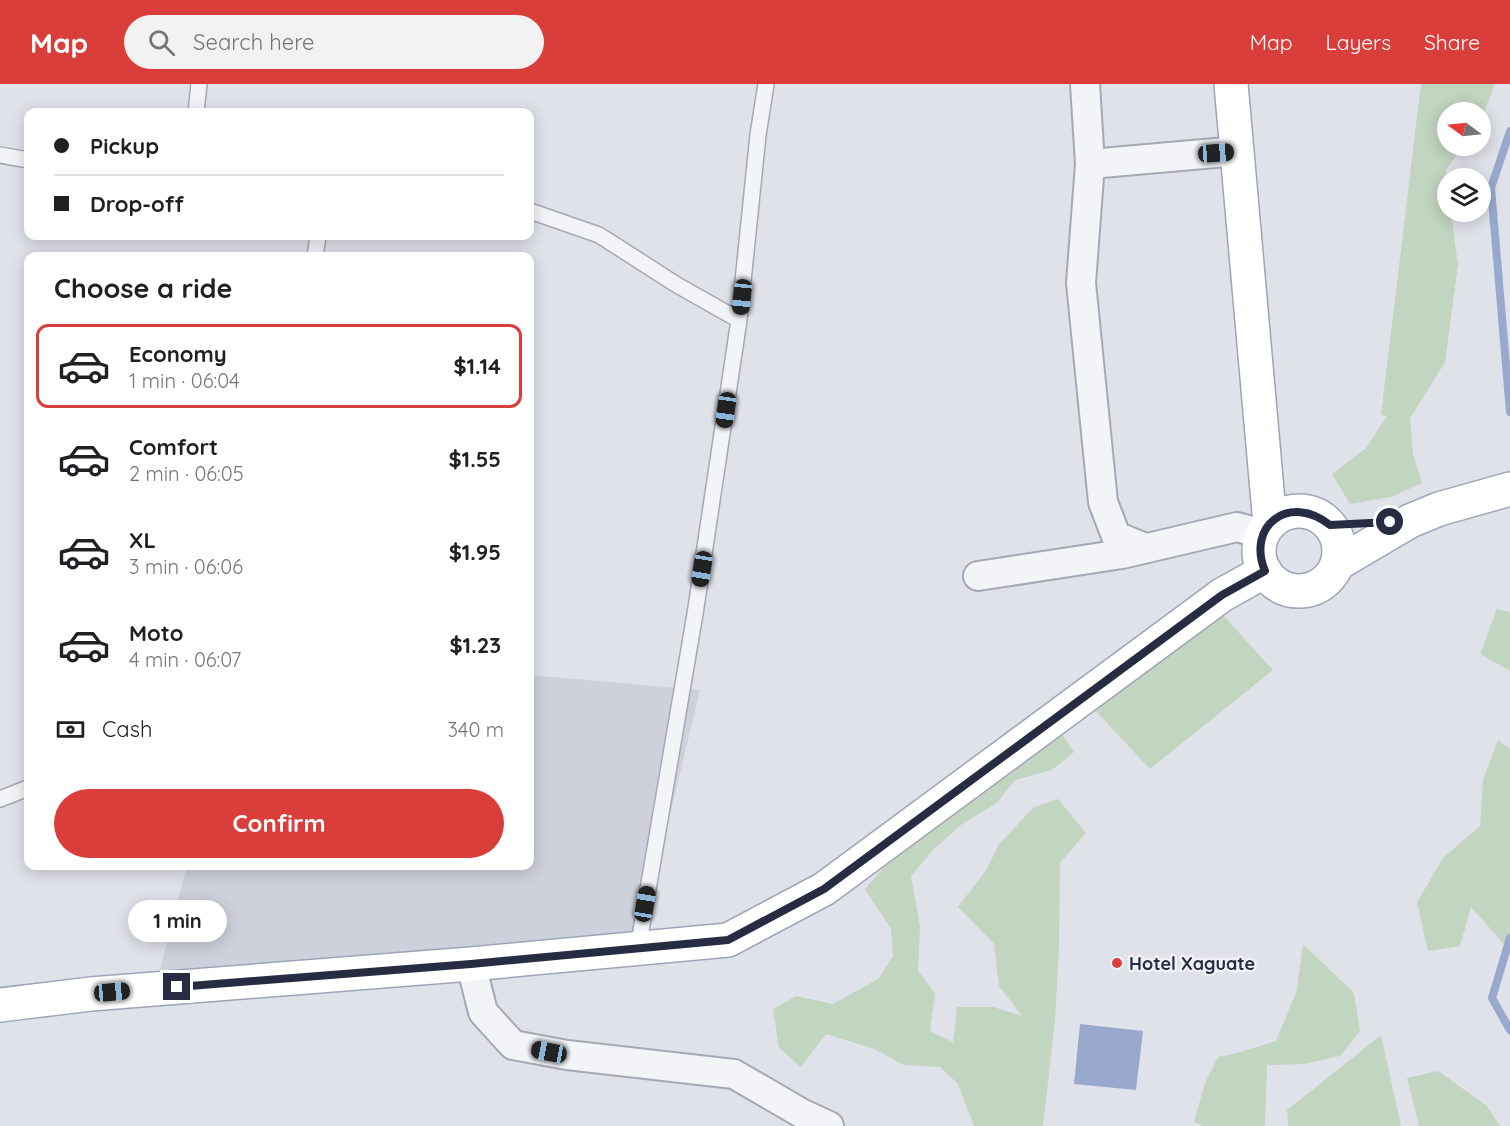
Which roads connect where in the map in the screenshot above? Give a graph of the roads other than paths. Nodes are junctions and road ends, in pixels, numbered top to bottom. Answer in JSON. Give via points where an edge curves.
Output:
{"nodes":[{"id":1,"x":199,"y":84,"type":"edge"},
{"id":2,"x":766,"y":84,"type":"edge"},
{"id":3,"x":1085,"y":84,"type":"edge"},
{"id":4,"x":1231,"y":84,"type":"edge"},
{"id":5,"x":196,"y":108,"type":"edge"},
{"id":6,"x":1238,"y":152,"type":"junction"},
{"id":7,"x":0,"y":155,"type":"edge"},
{"id":8,"x":24,"y":159,"type":"edge"},
{"id":9,"x":1090,"y":164,"type":"junction"},
{"id":10,"x":534,"y":212,"type":"edge"},
{"id":11,"x":739,"y":320,"type":"junction"},
{"id":12,"x":1510,"y":489,"type":"edge"},
{"id":13,"x":1424,"y":515,"type":"junction"},
{"id":14,"x":1330,"y":525,"type":"junction"},
{"id":15,"x":1266,"y":529,"type":"junction"},
{"id":16,"x":1145,"y":548,"type":"junction"},
{"id":17,"x":1337,"y":564,"type":"junction"},
{"id":18,"x":1265,"y":571,"type":"junction"},
{"id":19,"x":978,"y":576,"type":"dead end"},
{"id":20,"x":24,"y":790,"type":"edge"},
{"id":21,"x":0,"y":799,"type":"edge"},
{"id":22,"x":638,"y":948,"type":"junction"},
{"id":23,"x":471,"y":964,"type":"junction"},
{"id":24,"x":0,"y":1005,"type":"edge"},
{"id":25,"x":829,"y":1126,"type":"edge"}],
"edges":[{"from":1,"to":5,"type":"lane"},
{"from":2,"to":11,"type":"lane"},
{"from":3,"to":9,"type":"street"},
{"from":4,"to":6,"type":"main road"},
{"from":6,"to":9,"type":"street"},
{"from":6,"to":15,"type":"main road"},
{"from":7,"to":8,"type":"lane"},
{"from":9,"to":16,"type":"street","via":[[1081,283],[1103,502],[1116,536]]},
{"from":10,"to":11,"type":"lane","via":[[599,235]]},
{"from":11,"to":22,"type":"lane","via":[[695,614]]},
{"from":12,"to":13,"type":"main road"},
{"from":13,"to":14,"type":"main road"},
{"from":13,"to":17,"type":"main road"},
{"from":14,"to":15,"type":"main road","via":[[1306,511],[1292,511],[1279,516]]},
{"from":14,"to":17,"type":"main road","via":[[1338,543]]},
{"from":15,"to":16,"type":"street","via":[[1237,527]]},
{"from":15,"to":18,"type":"main road","via":[[1260,547]]},
{"from":16,"to":19,"type":"street"},
{"from":17,"to":18,"type":"main road","via":[[1322,584],[1300,591],[1279,586]]},
{"from":18,"to":22,"type":"main road","via":[[1222,595],[824,889],[728,940]]},
{"from":20,"to":21,"type":"lane"},
{"from":22,"to":23,"type":"main road"},
{"from":23,"to":24,"type":"main road","via":[[91,994]]},
{"from":23,"to":25,"type":"street","via":[[483,1012],[513,1045],[734,1074]]}]}
